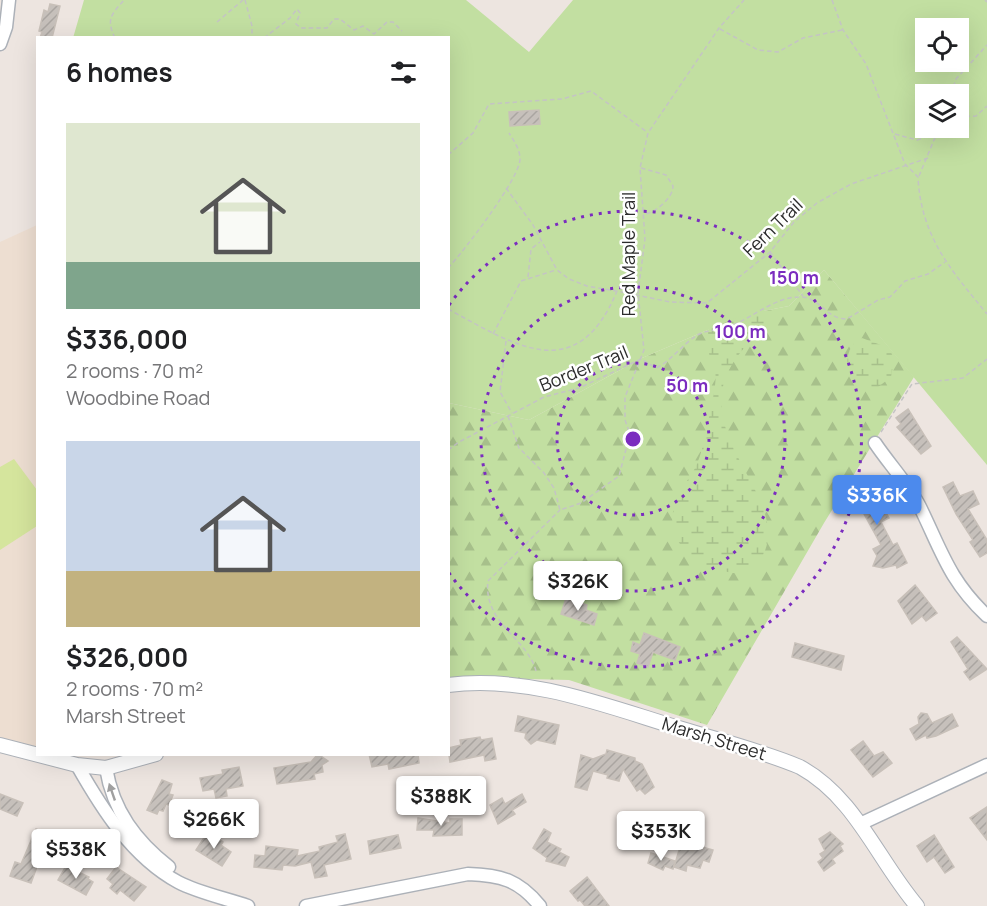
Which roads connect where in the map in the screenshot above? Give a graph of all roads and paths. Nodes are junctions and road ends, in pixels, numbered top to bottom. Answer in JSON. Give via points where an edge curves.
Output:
{"nodes":[{"id":1,"x":9,"y":0,"type":"edge"},
{"id":2,"x":124,"y":0,"type":"edge"},
{"id":3,"x":244,"y":0,"type":"edge"},
{"id":4,"x":744,"y":0,"type":"edge"},
{"id":5,"x":832,"y":0,"type":"edge"},
{"id":6,"x":218,"y":22,"type":"dead end"},
{"id":7,"x":719,"y":28,"type":"junction"},
{"id":8,"x":843,"y":30,"type":"junction"},
{"id":9,"x":402,"y":31,"type":"dead end"},
{"id":10,"x":114,"y":36,"type":"edge"},
{"id":11,"x":252,"y":36,"type":"edge"},
{"id":12,"x":267,"y":36,"type":"edge"},
{"id":13,"x":0,"y":44,"type":"edge"},
{"id":14,"x":987,"y":45,"type":"edge"},
{"id":15,"x":954,"y":84,"type":"edge"},
{"id":16,"x":987,"y":106,"type":"edge"},
{"id":17,"x":969,"y":116,"type":"edge"},
{"id":18,"x":648,"y":133,"type":"junction"},
{"id":19,"x":509,"y":134,"type":"dead end"},
{"id":20,"x":895,"y":134,"type":"junction"},
{"id":21,"x":923,"y":138,"type":"edge"},
{"id":22,"x":935,"y":138,"type":"edge"},
{"id":23,"x":450,"y":153,"type":"edge"},
{"id":24,"x":928,"y":158,"type":"junction"},
{"id":25,"x":905,"y":164,"type":"junction"},
{"id":26,"x":640,"y":168,"type":"junction"},
{"id":27,"x":918,"y":177,"type":"junction"},
{"id":28,"x":506,"y":188,"type":"junction"},
{"id":29,"x":643,"y":215,"type":"junction"},
{"id":30,"x":542,"y":241,"type":"junction"},
{"id":31,"x":770,"y":252,"type":"junction"},
{"id":32,"x":945,"y":262,"type":"junction"},
{"id":33,"x":450,"y":266,"type":"edge"},
{"id":34,"x":557,"y":270,"type":"junction"},
{"id":35,"x":528,"y":278,"type":"junction"},
{"id":36,"x":617,"y":291,"type":"junction"},
{"id":37,"x":638,"y":293,"type":"junction"},
{"id":38,"x":803,"y":296,"type":"junction"},
{"id":39,"x":450,"y":310,"type":"edge"},
{"id":40,"x":987,"y":315,"type":"edge"},
{"id":41,"x":493,"y":334,"type":"junction"},
{"id":42,"x":506,"y":340,"type":"junction"},
{"id":43,"x":641,"y":359,"type":"junction"},
{"id":44,"x":987,"y":359,"type":"edge"},
{"id":45,"x":513,"y":414,"type":"junction"},
{"id":46,"x":508,"y":416,"type":"junction"},
{"id":47,"x":875,"y":443,"type":"joint"},
{"id":48,"x":450,"y":449,"type":"edge"},
{"id":49,"x":560,"y":510,"type":"junction"},
{"id":50,"x":987,"y":616,"type":"edge"},
{"id":51,"x":536,"y":671,"type":"dead end"},
{"id":52,"x":450,"y":685,"type":"edge"},
{"id":53,"x":0,"y":745,"type":"edge"},
{"id":54,"x":36,"y":754,"type":"edge"},
{"id":55,"x":42,"y":756,"type":"edge"},
{"id":56,"x":149,"y":756,"type":"edge"},
{"id":57,"x":77,"y":765,"type":"junction"},
{"id":58,"x":987,"y":765,"type":"edge"},
{"id":59,"x":106,"y":768,"type":"junction"},
{"id":60,"x":860,"y":824,"type":"junction"},
{"id":61,"x":186,"y":885,"type":"junction"},
{"id":62,"x":341,"y":903,"type":"edge"},
{"id":63,"x":248,"y":906,"type":"edge"},
{"id":64,"x":306,"y":906,"type":"edge"},
{"id":65,"x":540,"y":906,"type":"edge"},
{"id":66,"x":917,"y":906,"type":"edge"}],
"edges":[{"from":1,"to":13,"type":"street"},
{"from":2,"to":10,"type":"path","via":[[110,13]]},
{"from":3,"to":6,"type":"path"},
{"from":3,"to":11,"type":"path"},
{"from":4,"to":7,"type":"path","name":"Red Maple Trail"},
{"from":5,"to":8,"type":"path"},
{"from":7,"to":8,"type":"path","via":[[758,50],[778,52],[803,38]]},
{"from":7,"to":18,"type":"path","name":"Red Maple Trail"},
{"from":8,"to":20,"type":"path","via":[[866,64]]},
{"from":9,"to":12,"type":"path","via":[[393,22],[387,22],[374,34],[363,26],[354,30],[340,19],[334,19],[327,28],[301,28],[296,24],[300,13],[297,9]]},
{"from":14,"to":15,"type":"path"},
{"from":16,"to":17,"type":"path","via":[[976,116]]},
{"from":18,"to":23,"type":"path","via":[[591,91],[562,99],[489,104],[473,133]]},
{"from":18,"to":26,"type":"path","name":"Red Maple Trail"},
{"from":19,"to":28,"type":"path","via":[[520,153],[520,161]]},
{"from":20,"to":21,"type":"path"},
{"from":20,"to":25,"type":"path"},
{"from":22,"to":24,"type":"path"},
{"from":24,"to":25,"type":"path","name":"Fern Trail"},
{"from":24,"to":27,"type":"path"},
{"from":25,"to":27,"type":"path"},
{"from":25,"to":31,"type":"path","name":"Fern Trail","via":[[851,184],[817,203],[794,222]]},
{"from":26,"to":29,"type":"path","name":"Red Maple Trail"},
{"from":26,"to":29,"type":"path","via":[[666,175],[673,186],[670,196]]},
{"from":27,"to":32,"type":"path","via":[[922,215]]},
{"from":28,"to":30,"type":"path"},
{"from":28,"to":33,"type":"path","via":[[488,219]]},
{"from":29,"to":37,"type":"path","name":"Red Maple Trail","via":[[645,239]]},
{"from":30,"to":34,"type":"path"},
{"from":30,"to":35,"type":"path","via":[[531,249]]},
{"from":31,"to":37,"type":"path","name":"Fern Trail","via":[[707,303],[670,302]]},
{"from":31,"to":38,"type":"path"},
{"from":32,"to":38,"type":"path","via":[[927,274],[905,281],[890,297],[847,319],[829,315]]},
{"from":32,"to":40,"type":"path"},
{"from":34,"to":35,"type":"path"},
{"from":34,"to":36,"type":"path","name":"Fern Trail","via":[[586,286]]},
{"from":35,"to":41,"type":"path","via":[[518,285]]},
{"from":36,"to":37,"type":"path","name":"Fern Trail"},
{"from":36,"to":42,"type":"path","via":[[607,315],[579,344],[550,351]]},
{"from":37,"to":43,"type":"path","name":"Red Maple Trail","via":[[644,350]]},
{"from":38,"to":43,"type":"path","name":"Border Trail","via":[[783,299],[728,327],[698,334],[656,368]]},
{"from":39,"to":41,"type":"path"},
{"from":41,"to":42,"type":"path"},
{"from":42,"to":45,"type":"path","via":[[500,392]]},
{"from":43,"to":45,"type":"path","name":"Border Trail"},
{"from":43,"to":49,"type":"path","via":[[625,397],[625,420],[630,434],[619,476],[580,503]]},
{"from":44,"to":47,"type":"path","via":[[963,378],[912,384]]},
{"from":45,"to":46,"type":"path","name":"Border Trail"},
{"from":46,"to":48,"type":"path","name":"Border Trail"},
{"from":46,"to":49,"type":"path","via":[[519,448],[554,488]]},
{"from":47,"to":50,"type":"street","via":[[919,505],[953,578]]},
{"from":49,"to":51,"type":"path","via":[[488,581],[490,602],[509,634],[534,662]]},
{"from":52,"to":60,"type":"street","name":"Marsh Street","via":[[495,683],[553,691],[784,761],[823,782]]},
{"from":53,"to":54,"type":"street"},
{"from":55,"to":57,"type":"street"},
{"from":56,"to":59,"type":"street"},
{"from":57,"to":59,"type":"street"},
{"from":57,"to":61,"type":"street","via":[[121,832],[144,859]]},
{"from":58,"to":60,"type":"street"},
{"from":61,"to":59,"type":"street","one_way":true,"via":[[130,829],[111,790]]},
{"from":60,"to":66,"type":"street","name":"Marsh Street"},
{"from":61,"to":63,"type":"street"},
{"from":62,"to":64,"type":"street"},
{"from":62,"to":65,"type":"street","via":[[468,874],[512,881],[527,890]]}]}
